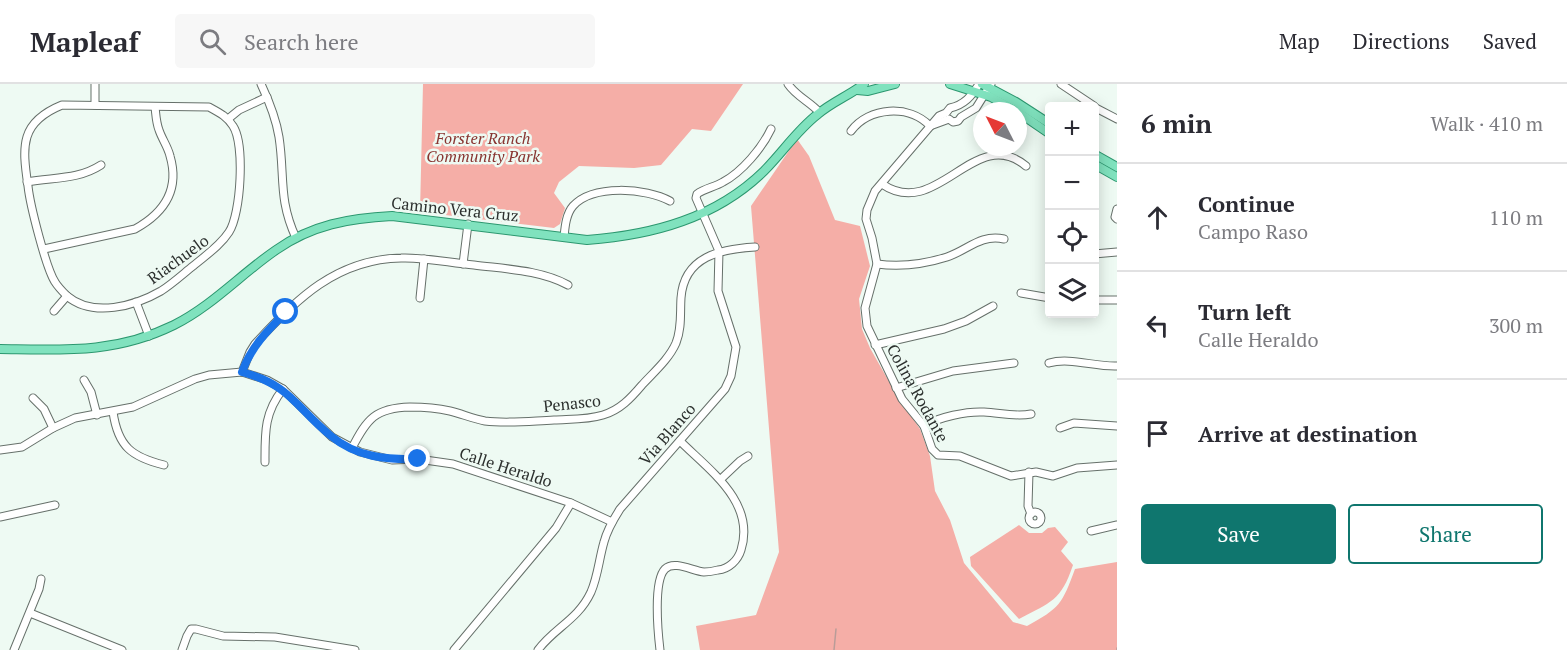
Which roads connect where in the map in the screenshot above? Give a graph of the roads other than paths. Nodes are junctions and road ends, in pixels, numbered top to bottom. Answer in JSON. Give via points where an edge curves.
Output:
{"nodes":[{"id":1,"x":95,"y":84,"type":"edge"},
{"id":2,"x":261,"y":84,"type":"edge"},
{"id":3,"x":788,"y":84,"type":"edge"},
{"id":4,"x":895,"y":84,"type":"edge"},
{"id":5,"x":950,"y":84,"type":"edge"},
{"id":6,"x":1061,"y":84,"type":"edge"},
{"id":7,"x":859,"y":86,"type":"edge"},
{"id":8,"x":984,"y":87,"type":"edge"},
{"id":9,"x":267,"y":97,"type":"junction"},
{"id":10,"x":1004,"y":102,"type":"edge"},
{"id":11,"x":1087,"y":102,"type":"edge"},
{"id":12,"x":95,"y":105,"type":"junction"},
{"id":13,"x":155,"y":107,"type":"junction"},
{"id":14,"x":1099,"y":110,"type":"edge"},
{"id":15,"x":819,"y":112,"type":"junction"},
{"id":16,"x":948,"y":116,"type":"junction"},
{"id":17,"x":228,"y":119,"type":"junction"},
{"id":18,"x":1027,"y":119,"type":"edge"},
{"id":19,"x":1117,"y":119,"type":"edge"},
{"id":20,"x":1045,"y":121,"type":"edge"},
{"id":21,"x":930,"y":126,"type":"junction"},
{"id":22,"x":771,"y":129,"type":"dead end"},
{"id":23,"x":850,"y":131,"type":"dead end"},
{"id":24,"x":1045,"y":131,"type":"edge"},
{"id":25,"x":1098,"y":156,"type":"edge"},
{"id":26,"x":101,"y":165,"type":"dead end"},
{"id":27,"x":1026,"y":166,"type":"dead end"},
{"id":28,"x":1099,"y":166,"type":"edge"},
{"id":29,"x":1117,"y":167,"type":"edge"},
{"id":30,"x":1117,"y":177,"type":"edge"},
{"id":31,"x":27,"y":182,"type":"junction"},
{"id":32,"x":882,"y":184,"type":"junction"},
{"id":33,"x":670,"y":201,"type":"dead end"},
{"id":34,"x":1117,"y":209,"type":"edge"},
{"id":35,"x":702,"y":214,"type":"junction"},
{"id":36,"x":1117,"y":219,"type":"edge"},
{"id":37,"x":468,"y":224,"type":"junction"},
{"id":38,"x":564,"y":237,"type":"junction"},
{"id":39,"x":296,"y":238,"type":"junction"},
{"id":40,"x":1004,"y":239,"type":"dead end"},
{"id":41,"x":755,"y":247,"type":"dead end"},
{"id":42,"x":44,"y":249,"type":"junction"},
{"id":43,"x":719,"y":251,"type":"junction"},
{"id":44,"x":1117,"y":252,"type":"edge"},
{"id":45,"x":1099,"y":254,"type":"edge"},
{"id":46,"x":424,"y":259,"type":"junction"},
{"id":47,"x":463,"y":264,"type":"junction"},
{"id":48,"x":877,"y":264,"type":"junction"},
{"id":49,"x":568,"y":285,"type":"dead end"},
{"id":50,"x":1021,"y":292,"type":"dead end"},
{"id":51,"x":67,"y":296,"type":"junction"},
{"id":52,"x":420,"y":297,"type":"dead end"},
{"id":53,"x":1045,"y":297,"type":"edge"},
{"id":54,"x":1099,"y":300,"type":"edge"},
{"id":55,"x":1117,"y":300,"type":"edge"},
{"id":56,"x":136,"y":302,"type":"junction"},
{"id":57,"x":993,"y":306,"type":"dead end"},
{"id":58,"x":54,"y":311,"type":"dead end"},
{"id":59,"x":148,"y":336,"type":"junction"},
{"id":60,"x":875,"y":345,"type":"junction"},
{"id":61,"x":0,"y":349,"type":"edge"},
{"id":62,"x":1014,"y":363,"type":"dead end"},
{"id":63,"x":1049,"y":363,"type":"dead end"},
{"id":64,"x":1117,"y":366,"type":"edge"},
{"id":65,"x":242,"y":372,"type":"junction"},
{"id":66,"x":84,"y":380,"type":"dead end"},
{"id":67,"x":896,"y":388,"type":"junction"},
{"id":68,"x":283,"y":389,"type":"junction"},
{"id":69,"x":33,"y":398,"type":"dead end"},
{"id":70,"x":113,"y":412,"type":"junction"},
{"id":71,"x":1032,"y":414,"type":"dead end"},
{"id":72,"x":97,"y":415,"type":"junction"},
{"id":73,"x":924,"y":426,"type":"junction"},
{"id":74,"x":1117,"y":426,"type":"edge"},
{"id":75,"x":53,"y":428,"type":"junction"},
{"id":76,"x":1060,"y":428,"type":"dead end"},
{"id":77,"x":680,"y":441,"type":"junction"},
{"id":78,"x":352,"y":448,"type":"junction"},
{"id":79,"x":0,"y":450,"type":"edge"},
{"id":80,"x":748,"y":456,"type":"dead end"},
{"id":81,"x":266,"y":462,"type":"dead end"},
{"id":82,"x":164,"y":465,"type":"dead end"},
{"id":83,"x":1117,"y":465,"type":"edge"},
{"id":84,"x":1029,"y":472,"type":"junction"},
{"id":85,"x":721,"y":479,"type":"junction"},
{"id":86,"x":571,"y":503,"type":"junction"},
{"id":87,"x":55,"y":505,"type":"dead end"},
{"id":88,"x":1031,"y":513,"type":"dead end"},
{"id":89,"x":0,"y":517,"type":"edge"},
{"id":90,"x":612,"y":522,"type":"junction"},
{"id":91,"x":1117,"y":525,"type":"edge"},
{"id":92,"x":1091,"y":531,"type":"dead end"},
{"id":93,"x":41,"y":579,"type":"dead end"},
{"id":94,"x":31,"y":609,"type":"junction"},
{"id":95,"x":14,"y":650,"type":"edge"},
{"id":96,"x":122,"y":650,"type":"edge"},
{"id":97,"x":182,"y":650,"type":"edge"},
{"id":98,"x":355,"y":650,"type":"edge"},
{"id":99,"x":454,"y":650,"type":"edge"},
{"id":100,"x":538,"y":650,"type":"edge"},
{"id":101,"x":660,"y":650,"type":"edge"}],
"edges":[{"from":1,"to":12,"type":"street"},
{"from":2,"to":9,"type":"street"},
{"from":3,"to":15,"type":"street"},
{"from":4,"to":7,"type":"main road","name":"Camino Vera Cruz","via":[[868,91]]},
{"from":5,"to":8,"type":"main road"},
{"from":6,"to":11,"type":"street"},
{"from":7,"to":15,"type":"main road","name":"Camino Vera Cruz"},
{"from":8,"to":10,"type":"main road"},
{"from":8,"to":16,"type":"street","name":"Colina Rodante","via":[[959,106],[950,108]]},
{"from":8,"to":16,"type":"street","name":"Colina Rodante","via":[[976,108],[958,121],[953,122]]},
{"from":8,"to":20,"type":"main road"},
{"from":9,"to":17,"type":"street"},
{"from":9,"to":39,"type":"street","via":[[279,137],[284,206]]},
{"from":12,"to":13,"type":"street"},
{"from":12,"to":31,"type":"street","via":[[62,105],[38,118],[28,132],[25,149]]},
{"from":13,"to":17,"type":"street","via":[[209,107]]},
{"from":13,"to":42,"type":"street","via":[[156,122],[173,168],[173,182],[161,211],[135,229]]},
{"from":14,"to":19,"type":"street"},
{"from":15,"to":35,"type":"main road","name":"Camino Vera Cruz","via":[[762,173]]},
{"from":16,"to":21,"type":"street","name":"Colina Rodante","via":[[939,116]]},
{"from":17,"to":56,"type":"street","name":"Riachuelo","via":[[239,138],[240,151],[239,197],[230,231],[220,244],[162,290]]},
{"from":18,"to":24,"type":"main road"},
{"from":21,"to":23,"type":"street","via":[[910,113],[894,110],[874,114],[856,123]]},
{"from":21,"to":32,"type":"street","name":"Colina Rodante"},
{"from":22,"to":35,"type":"street","via":[[750,160],[724,182],[697,194]]},
{"from":25,"to":29,"type":"main road"},
{"from":26,"to":31,"type":"street","via":[[89,173]]},
{"from":27,"to":32,"type":"street","via":[[1008,155],[993,155],[977,160],[925,191],[901,192]]},
{"from":28,"to":30,"type":"main road"},
{"from":31,"to":42,"type":"street"},
{"from":32,"to":48,"type":"street","name":"Colina Rodante","via":[[872,196],[866,219]]},
{"from":33,"to":38,"type":"street","via":[[660,195],[597,192],[572,207]]},
{"from":34,"to":36,"type":"street"},
{"from":35,"to":38,"type":"main road","name":"Camino Vera Cruz","via":[[651,232],[587,240]]},
{"from":35,"to":43,"type":"street","name":"Via Blanco"},
{"from":37,"to":38,"type":"main road","name":"Camino Vera Cruz"},
{"from":37,"to":39,"type":"main road","name":"Camino Vera Cruz","via":[[392,216],[365,218],[316,228]]},
{"from":37,"to":47,"type":"street"},
{"from":39,"to":59,"type":"main road","name":"Camino Vera Cruz","via":[[207,306]]},
{"from":40,"to":48,"type":"street","via":[[985,238],[948,256],[917,264]]},
{"from":41,"to":43,"type":"street","name":"Penasco"},
{"from":42,"to":51,"type":"street","via":[[54,281]]},
{"from":43,"to":77,"type":"street","name":"Via Blanco","via":[[718,291],[736,347],[731,376],[725,389]]},
{"from":43,"to":78,"type":"street","name":"Penasco","via":[[700,261],[687,278],[681,294],[681,324],[671,353],[628,401],[609,414],[508,422],[484,421],[425,407],[391,408],[371,419]]},
{"from":44,"to":45,"type":"street"},
{"from":46,"to":47,"type":"street"},
{"from":46,"to":52,"type":"street"},
{"from":46,"to":65,"type":"street","via":[[380,259],[339,271],[303,296],[269,329],[250,352]]},
{"from":47,"to":49,"type":"street","via":[[509,269]]},
{"from":48,"to":60,"type":"street","name":"Colina Rodante","via":[[865,308]]},
{"from":50,"to":53,"type":"street"},
{"from":51,"to":56,"type":"street","name":"Riachuelo","via":[[92,308]]},
{"from":51,"to":58,"type":"street"},
{"from":54,"to":55,"type":"street"},
{"from":56,"to":59,"type":"street"},
{"from":57,"to":60,"type":"street","via":[[944,329]]},
{"from":59,"to":61,"type":"main road","name":"Camino Vera Cruz","via":[[78,351]]},
{"from":60,"to":67,"type":"street","name":"Colina Rodante"},
{"from":62,"to":67,"type":"street","via":[[953,371]]},
{"from":63,"to":64,"type":"street","via":[[1058,360]]},
{"from":65,"to":68,"type":"street","name":"Calle Heraldo"},
{"from":65,"to":70,"type":"street","name":"Calle Heraldo","via":[[209,375]]},
{"from":66,"to":72,"type":"street"},
{"from":67,"to":73,"type":"street","name":"Colina Rodante"},
{"from":68,"to":78,"type":"street","name":"Calle Heraldo","via":[[332,437]]},
{"from":68,"to":81,"type":"street","via":[[267,419]]},
{"from":69,"to":75,"type":"street","via":[[44,409]]},
{"from":70,"to":72,"type":"street","name":"Calle Heraldo"},
{"from":70,"to":82,"type":"street","via":[[119,435],[129,451]]},
{"from":71,"to":73,"type":"street","via":[[1019,417],[982,412],[940,418]]},
{"from":72,"to":75,"type":"street","name":"Calle Heraldo","via":[[75,418]]},
{"from":73,"to":84,"type":"street","name":"Colina Rodante","via":[[932,449],[938,454],[960,456],[1011,476]]},
{"from":74,"to":76,"type":"street","via":[[1074,423]]},
{"from":75,"to":79,"type":"street","name":"Calle Heraldo","via":[[22,447]]},
{"from":77,"to":85,"type":"street"},
{"from":77,"to":90,"type":"street","name":"Via Blanco"},
{"from":78,"to":86,"type":"street","name":"Calle Heraldo","via":[[379,458],[453,464]]},
{"from":80,"to":85,"type":"street"},
{"from":83,"to":84,"type":"street","name":"Colina Rodante","via":[[1077,468],[1053,476]]},
{"from":84,"to":88,"type":"street"},
{"from":85,"to":101,"type":"street","via":[[742,520],[741,553],[722,570],[705,572],[669,566],[662,571],[657,627]]},
{"from":86,"to":90,"type":"street","name":"Calle Heraldo"},
{"from":86,"to":99,"type":"street","via":[[556,528]]},
{"from":87,"to":89,"type":"street"},
{"from":90,"to":100,"type":"street","name":"Via Blanco","via":[[591,593],[567,624]]},
{"from":91,"to":92,"type":"street"},
{"from":93,"to":94,"type":"street"},
{"from":94,"to":95,"type":"street"},
{"from":94,"to":96,"type":"street"},
{"from":97,"to":98,"type":"street","via":[[191,629],[196,629],[233,638],[275,637]]}]}
